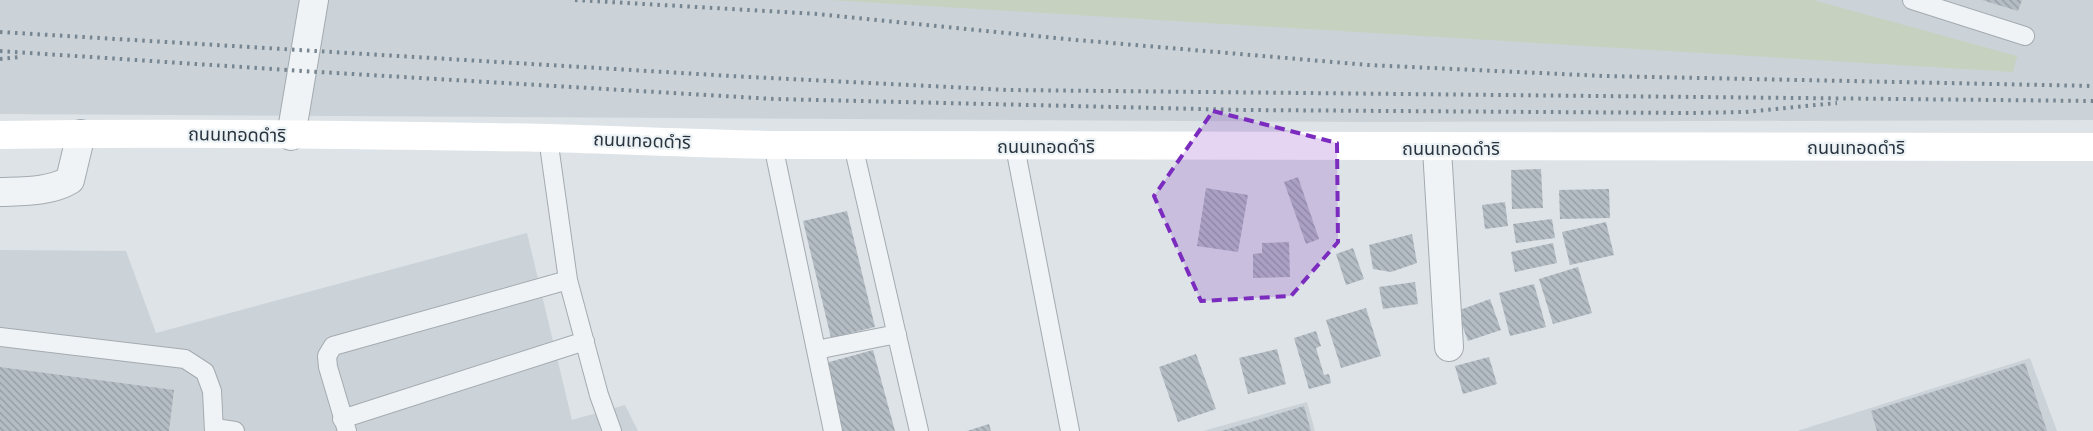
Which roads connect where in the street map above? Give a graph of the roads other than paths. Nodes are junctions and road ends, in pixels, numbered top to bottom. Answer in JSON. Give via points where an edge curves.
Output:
{"nodes":[{"id":1,"x":314,"y":0,"type":"edge"},
{"id":2,"x":1912,"y":0,"type":"edge"},
{"id":3,"x":2026,"y":36,"type":"dead end"},
{"id":4,"x":82,"y":134,"type":"junction"},
{"id":5,"x":0,"y":135,"type":"edge"},
{"id":6,"x":290,"y":136,"type":"junction"},
{"id":7,"x":548,"y":138,"type":"junction"},
{"id":8,"x":773,"y":145,"type":"junction"},
{"id":9,"x":853,"y":145,"type":"junction"},
{"id":10,"x":1015,"y":147,"type":"junction"},
{"id":11,"x":2093,"y":148,"type":"edge"},
{"id":12,"x":1437,"y":149,"type":"junction"},
{"id":13,"x":0,"y":192,"type":"edge"},
{"id":14,"x":568,"y":280,"type":"junction"},
{"id":15,"x":897,"y":334,"type":"junction"},
{"id":16,"x":0,"y":337,"type":"edge"},
{"id":17,"x":585,"y":341,"type":"junction"},
{"id":18,"x":1449,"y":347,"type":"dead end"},
{"id":19,"x":816,"y":350,"type":"junction"},
{"id":20,"x":345,"y":425,"type":"edge"},
{"id":21,"x":215,"y":430,"type":"edge"},
{"id":22,"x":235,"y":431,"type":"edge"},
{"id":23,"x":612,"y":431,"type":"edge"},
{"id":24,"x":833,"y":431,"type":"edge"},
{"id":25,"x":919,"y":431,"type":"edge"},
{"id":26,"x":1070,"y":431,"type":"edge"}],
"edges":[{"from":1,"to":6,"type":"street"},
{"from":2,"to":3,"type":"lane"},
{"from":4,"to":5,"type":"street","name":"ถนนเทอดดำริ"},
{"from":4,"to":6,"type":"street","name":"ถนนเทอดดำริ"},
{"from":4,"to":13,"type":"street","via":[[70,180],[52,188]]},
{"from":6,"to":7,"type":"street","name":"ถนนเทอดดำริ"},
{"from":7,"to":8,"type":"street","name":"ถนนเทอดดำริ"},
{"from":7,"to":14,"type":"lane"},
{"from":8,"to":9,"type":"street","name":"ถนนเทอดดำริ"},
{"from":8,"to":19,"type":"lane"},
{"from":9,"to":10,"type":"street","name":"ถนนเทอดดำริ"},
{"from":9,"to":15,"type":"lane"},
{"from":10,"to":12,"type":"street","name":"ถนนเทอดดำริ"},
{"from":10,"to":26,"type":"lane"},
{"from":11,"to":12,"type":"street","name":"ถนนเทอดดำริ"},
{"from":12,"to":18,"type":"street"},
{"from":14,"to":17,"type":"lane"},
{"from":14,"to":20,"type":"lane","via":[[333,346],[327,356],[328,367]]},
{"from":15,"to":19,"type":"lane"},
{"from":15,"to":25,"type":"lane"},
{"from":16,"to":21,"type":"lane","via":[[185,359],[205,372],[212,391]]},
{"from":17,"to":20,"type":"lane"},
{"from":17,"to":23,"type":"lane"},
{"from":19,"to":24,"type":"lane"},
{"from":21,"to":22,"type":"lane"}]}
